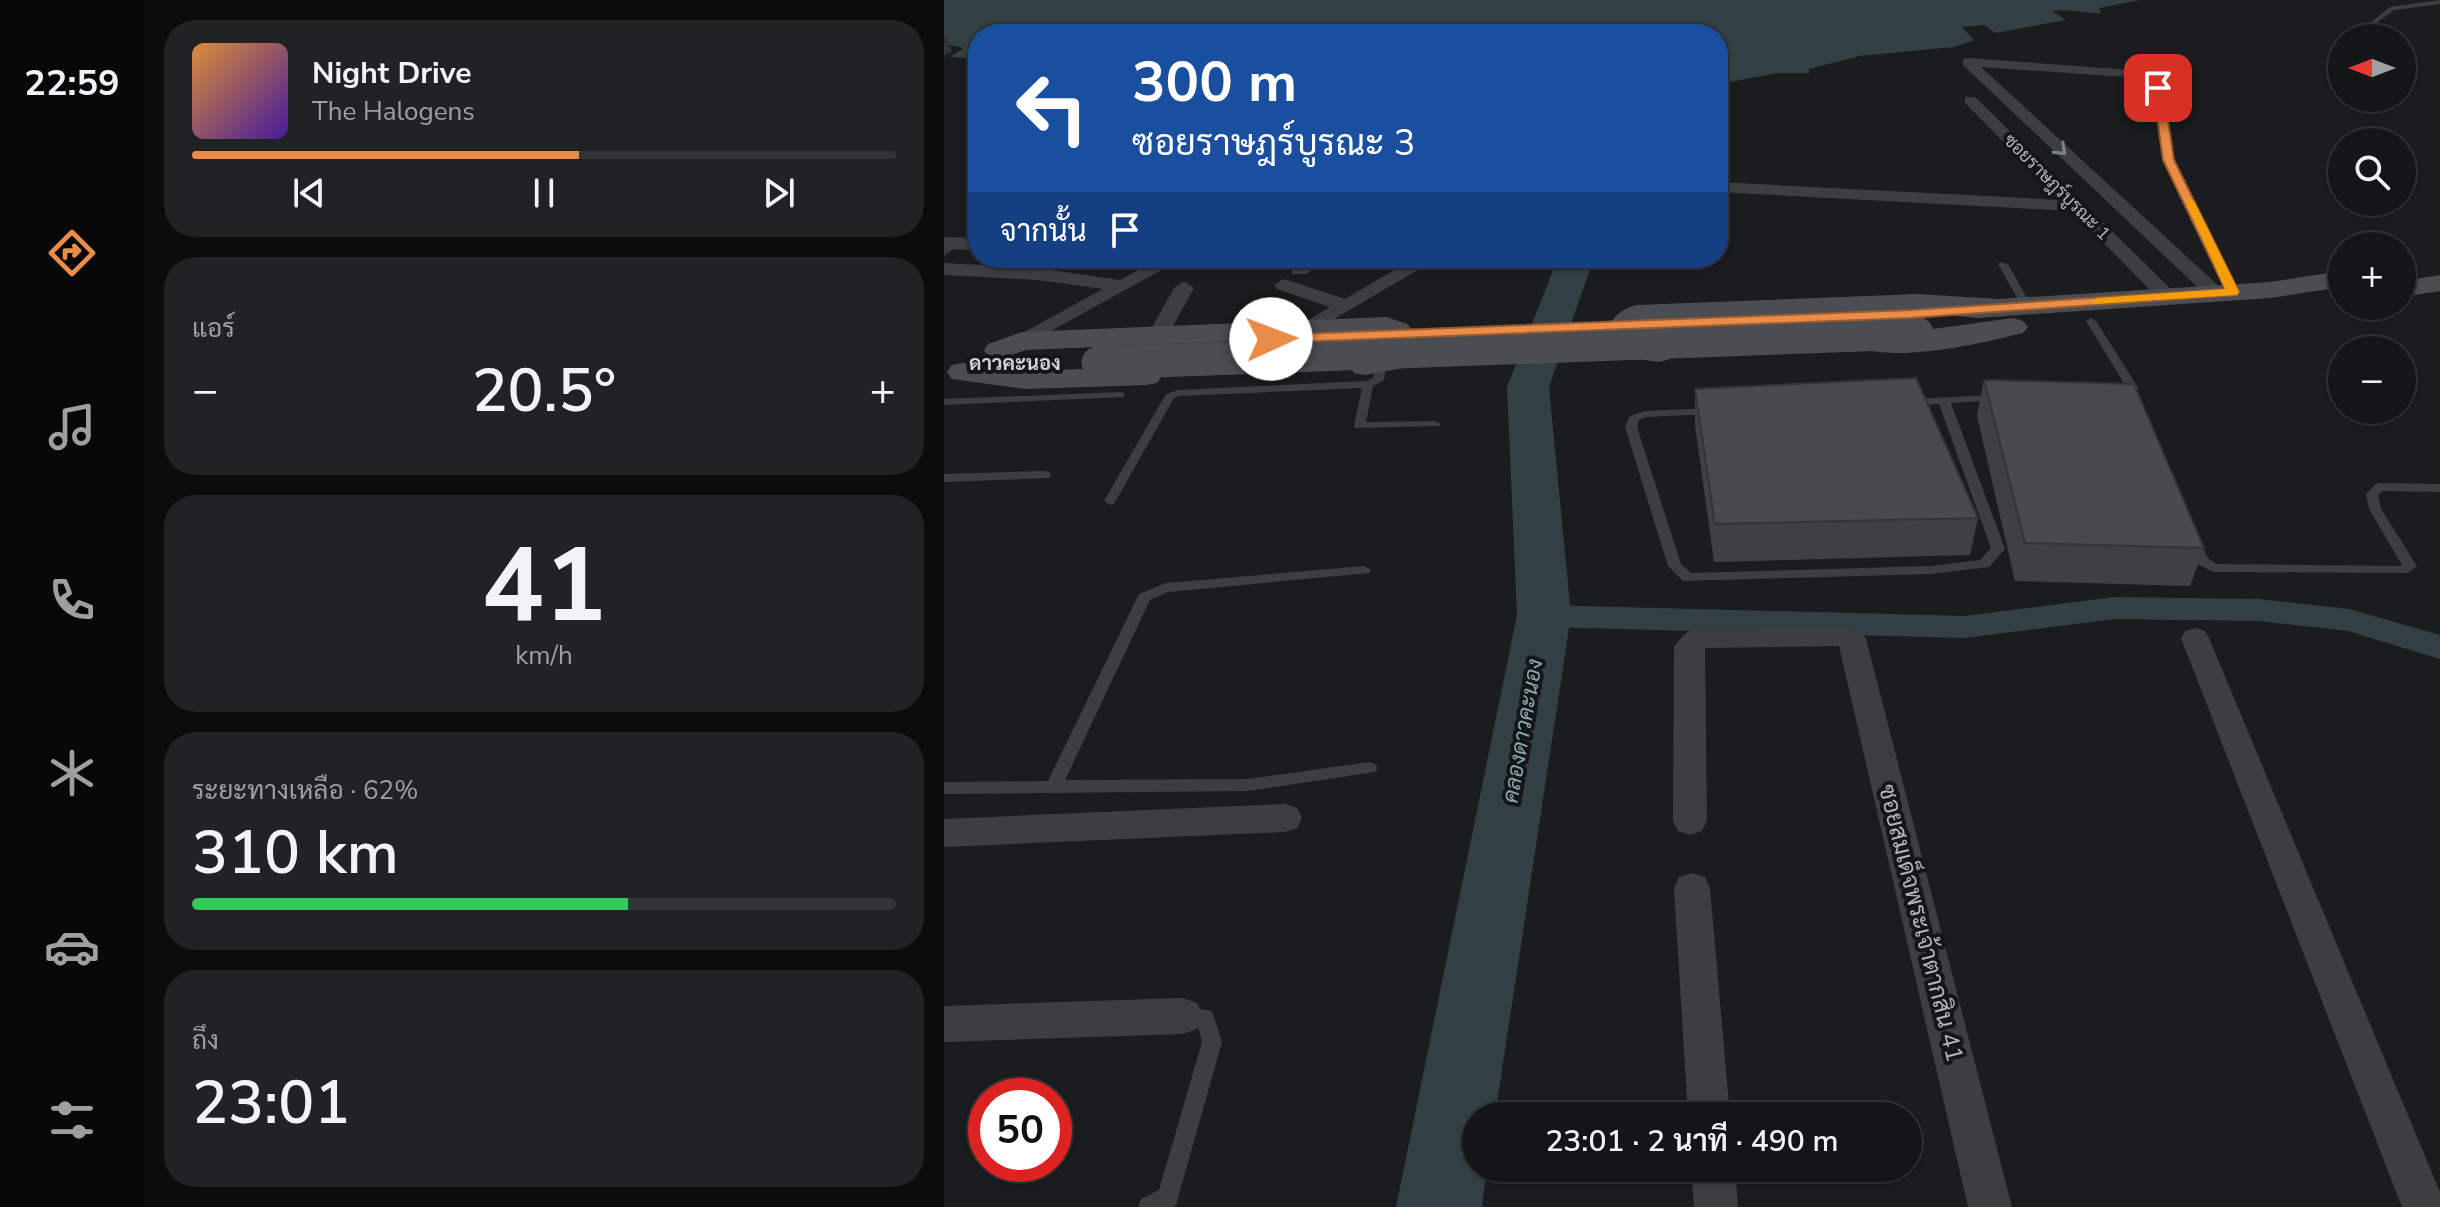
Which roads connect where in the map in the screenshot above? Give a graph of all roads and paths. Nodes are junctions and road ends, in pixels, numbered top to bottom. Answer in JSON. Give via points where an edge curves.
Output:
{"nodes":[{"id":1,"x":2440,"y":2,"type":"edge"},
{"id":2,"x":2374,"y":24,"type":"edge"},
{"id":3,"x":2126,"y":73,"type":"dead end"},
{"id":4,"x":2158,"y":88,"type":"dead end"},
{"id":5,"x":2004,"y":97,"type":"junction"},
{"id":6,"x":1728,"y":188,"type":"edge"},
{"id":7,"x":2077,"y":206,"type":"junction"},
{"id":8,"x":968,"y":245,"type":"edge"},
{"id":9,"x":948,"y":246,"type":"edge"},
{"id":10,"x":2003,"y":264,"type":"dead end"},
{"id":11,"x":1151,"y":268,"type":"edge"},
{"id":12,"x":1302,"y":268,"type":"edge"},
{"id":13,"x":1411,"y":268,"type":"edge"},
{"id":14,"x":944,"y":269,"type":"edge"},
{"id":15,"x":1299,"y":270,"type":"dead end"},
{"id":16,"x":2416,"y":272,"type":"edge"},
{"id":17,"x":2328,"y":281,"type":"edge"},
{"id":18,"x":2440,"y":282,"type":"edge"},
{"id":19,"x":1284,"y":285,"type":"dead end"},
{"id":20,"x":1123,"y":286,"type":"junction"},
{"id":21,"x":1184,"y":288,"type":"dead end"},
{"id":22,"x":2224,"y":293,"type":"junction"},
{"id":23,"x":2169,"y":298,"type":"junction"},
{"id":24,"x":2328,"y":301,"type":"edge"},
{"id":25,"x":1344,"y":305,"type":"junction"},
{"id":26,"x":2012,"y":313,"type":"junction"},
{"id":27,"x":2091,"y":321,"type":"junction"},
{"id":28,"x":1307,"y":329,"type":"junction"},
{"id":29,"x":1158,"y":335,"type":"junction"},
{"id":30,"x":1011,"y":346,"type":"junction"},
{"id":31,"x":1105,"y":354,"type":"junction"},
{"id":32,"x":950,"y":366,"type":"edge"},
{"id":33,"x":1374,"y":374,"type":"junction"},
{"id":34,"x":2106,"y":394,"type":"edge"},
{"id":35,"x":1120,"y":395,"type":"dead end"},
{"id":36,"x":2017,"y":398,"type":"edge"},
{"id":37,"x":1944,"y":401,"type":"junction"},
{"id":38,"x":944,"y":402,"type":"edge"},
{"id":39,"x":1899,"y":402,"type":"edge"},
{"id":40,"x":1720,"y":410,"type":"edge"},
{"id":41,"x":1435,"y":424,"type":"dead end"},
{"id":42,"x":1045,"y":475,"type":"dead end"},
{"id":43,"x":944,"y":478,"type":"edge"},
{"id":44,"x":2440,"y":488,"type":"edge"},
{"id":45,"x":1110,"y":501,"type":"dead end"},
{"id":46,"x":2187,"y":526,"type":"edge"},
{"id":47,"x":1364,"y":570,"type":"dead end"},
{"id":48,"x":2195,"y":638,"type":"dead end"},
{"id":49,"x":1369,"y":768,"type":"dead end"},
{"id":50,"x":944,"y":788,"type":"edge"},
{"id":51,"x":1053,"y":788,"type":"junction"},
{"id":52,"x":1285,"y":818,"type":"dead end"},
{"id":53,"x":1690,"y":821,"type":"dead end"},
{"id":54,"x":944,"y":833,"type":"edge"},
{"id":55,"x":1692,"y":888,"type":"dead end"},
{"id":56,"x":1183,"y":1016,"type":"joint"},
{"id":57,"x":944,"y":1024,"type":"edge"},
{"id":58,"x":1708,"y":1102,"type":"edge"},
{"id":59,"x":1714,"y":1182,"type":"edge"},
{"id":60,"x":1149,"y":1207,"type":"edge"},
{"id":61,"x":1716,"y":1207,"type":"edge"},
{"id":62,"x":1990,"y":1207,"type":"edge"},
{"id":63,"x":2424,"y":1207,"type":"edge"}],
"edges":[{"from":1,"to":2,"type":"lane","via":[[2392,8]]},
{"from":3,"to":5,"type":"street","name":"ซอยราษฎร์บูรณะ 1","via":[[1968,62]]},
{"from":4,"to":22,"type":"lane","via":[[2169,160]]},
{"from":5,"to":7,"type":"street","name":"ซอยราษฎร์บูรณะ 1","via":[[1970,100]]},
{"from":5,"to":22,"type":"street","name":"ซอยราษฎร์บูรณะ 1","one_way":true},
{"from":6,"to":7,"type":"street"},
{"from":7,"to":23,"type":"street","name":"ซอยราษฎร์บูรณะ 1"},
{"from":8,"to":9,"type":"street"},
{"from":10,"to":26,"type":"lane"},
{"from":11,"to":20,"type":"street"},
{"from":12,"to":15,"type":"street"},
{"from":13,"to":25,"type":"street"},
{"from":14,"to":20,"type":"street"},
{"from":16,"to":18,"type":"main road"},
{"from":17,"to":22,"type":"main road"},
{"from":19,"to":25,"type":"street"},
{"from":20,"to":30,"type":"street"},
{"from":21,"to":29,"type":"street"},
{"from":22,"to":23,"type":"main road"},
{"from":23,"to":26,"type":"main road"},
{"from":24,"to":27,"type":"main road"},
{"from":25,"to":28,"type":"street"},
{"from":26,"to":26,"type":"main road","via":[[1899,343],[1641,354],[1628,350],[1625,319],[1637,314],[1889,304]]},
{"from":26,"to":27,"type":"main road"},
{"from":26,"to":31,"type":"main road","bridge":true,"via":[[1914,324]]},
{"from":27,"to":34,"type":"lane","via":[[2133,389],[2124,400]]},
{"from":28,"to":29,"type":"main road"},
{"from":28,"to":33,"type":"main road","via":[[1397,330],[1393,361]]},
{"from":29,"to":30,"type":"main road"},
{"from":30,"to":31,"type":"main road"},
{"from":30,"to":32,"type":"main road"},
{"from":31,"to":32,"type":"main road"},
{"from":32,"to":33,"type":"main road","via":[[1025,380]]},
{"from":33,"to":41,"type":"lane","via":[[1360,426]]},
{"from":33,"to":45,"type":"lane","via":[[1170,396]]},
{"from":35,"to":38,"type":"lane"},
{"from":36,"to":37,"type":"lane"},
{"from":37,"to":39,"type":"lane"},
{"from":37,"to":40,"type":"lane","via":[[1998,549],[1984,564],[1688,578],[1675,566],[1631,427],[1634,418],[1645,414]]},
{"from":42,"to":43,"type":"lane"},
{"from":44,"to":46,"type":"lane","via":[[2380,487],[2372,494],[2375,509],[2410,566],[2403,570],[2213,568],[2202,561]]},
{"from":47,"to":51,"type":"lane","via":[[1166,588],[1144,597]]},
{"from":48,"to":63,"type":"street"},
{"from":49,"to":51,"type":"lane","via":[[1248,785]]},
{"from":50,"to":51,"type":"lane"},
{"from":52,"to":54,"type":"street"},
{"from":53,"to":62,"type":"street","name":"ซอยสมเด็จพระเจ้าตากสิน 41","via":[[1689,647],[1697,638],[1852,639]]},
{"from":55,"to":58,"type":"street"},
{"from":56,"to":57,"type":"street"},
{"from":56,"to":60,"type":"lane","via":[[1205,1017],[1212,1042],[1168,1197]]},
{"from":59,"to":61,"type":"street"}]}
